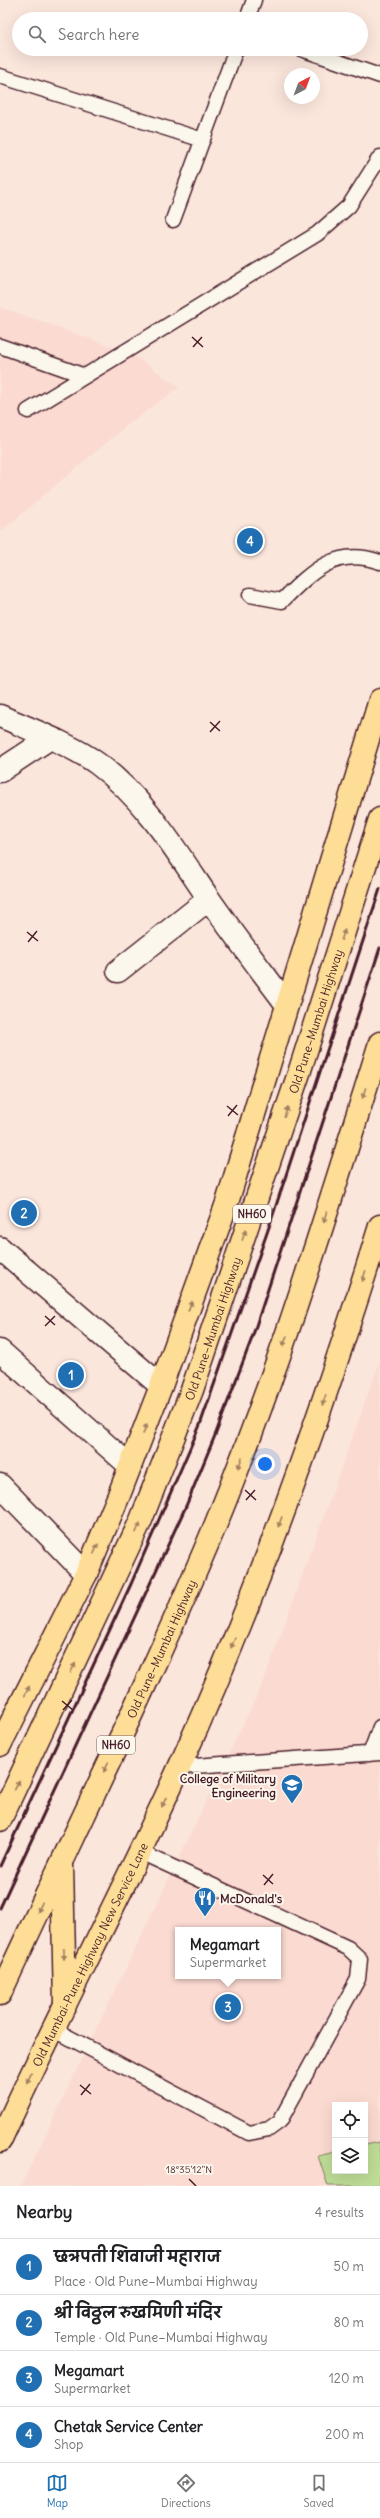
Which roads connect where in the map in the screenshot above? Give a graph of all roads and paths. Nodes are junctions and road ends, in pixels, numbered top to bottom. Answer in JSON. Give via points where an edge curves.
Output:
{"nodes":[{"id":1,"x":254,"y":0,"type":"edge"},
{"id":2,"x":250,"y":12,"type":"edge"},
{"id":3,"x":233,"y":56,"type":"edge"},
{"id":4,"x":321,"y":56,"type":"edge"},
{"id":5,"x":0,"y":76,"type":"edge"},
{"id":6,"x":380,"y":76,"type":"edge"},
{"id":7,"x":203,"y":140,"type":"junction"},
{"id":8,"x":380,"y":157,"type":"edge"},
{"id":9,"x":173,"y":220,"type":"dead end"},
{"id":10,"x":0,"y":346,"type":"edge"},
{"id":11,"x":85,"y":376,"type":"junction"},
{"id":12,"x":28,"y":411,"type":"dead end"},
{"id":13,"x":380,"y":562,"type":"edge"},
{"id":14,"x":250,"y":595,"type":"dead end"},
{"id":15,"x":380,"y":700,"type":"edge"},
{"id":16,"x":0,"y":716,"type":"edge"},
{"id":17,"x":50,"y":738,"type":"junction"},
{"id":18,"x":0,"y":771,"type":"edge"},
{"id":19,"x":380,"y":818,"type":"edge"},
{"id":20,"x":209,"y":899,"type":"junction"},
{"id":21,"x":118,"y":971,"type":"dead end"},
{"id":22,"x":287,"y":1004,"type":"junction"},
{"id":23,"x":380,"y":1043,"type":"edge"},
{"id":24,"x":380,"y":1226,"type":"edge"},
{"id":25,"x":0,"y":1248,"type":"edge"},
{"id":26,"x":0,"y":1351,"type":"edge"},
{"id":27,"x":161,"y":1386,"type":"junction"},
{"id":28,"x":130,"y":1466,"type":"junction"},
{"id":29,"x":0,"y":1485,"type":"edge"},
{"id":30,"x":86,"y":1574,"type":"junction"},
{"id":31,"x":5,"y":1721,"type":"edge"},
{"id":32,"x":380,"y":1727,"type":"edge"},
{"id":33,"x":0,"y":1746,"type":"edge"},
{"id":34,"x":375,"y":1753,"type":"edge"},
{"id":35,"x":180,"y":1767,"type":"junction"},
{"id":36,"x":0,"y":1820,"type":"edge"},
{"id":37,"x":140,"y":1852,"type":"junction"},
{"id":38,"x":62,"y":1859,"type":"junction"},
{"id":39,"x":0,"y":1994,"type":"edge"},
{"id":40,"x":65,"y":2005,"type":"junction"},
{"id":41,"x":53,"y":2029,"type":"junction"},
{"id":42,"x":0,"y":2141,"type":"edge"}],
"edges":[{"from":1,"to":2,"type":"lane"},
{"from":3,"to":7,"type":"lane"},
{"from":4,"to":6,"type":"lane"},
{"from":5,"to":7,"type":"lane"},
{"from":7,"to":9,"type":"lane"},
{"from":8,"to":11,"type":"lane","via":[[349,206],[317,234]]},
{"from":10,"to":11,"type":"lane"},
{"from":11,"to":12,"type":"lane"},
{"from":13,"to":14,"type":"lane","via":[[364,556],[340,558],[311,573],[282,601]]},
{"from":15,"to":22,"type":"main road"},
{"from":16,"to":17,"type":"street"},
{"from":17,"to":18,"type":"street"},
{"from":17,"to":20,"type":"street","via":[[98,764],[139,803],[170,841]]},
{"from":36,"to":19,"type":"main road","name":"Old Pune–Mumbai Highway","number":"NH60","one_way":true,"via":[[141,1520],[192,1390],[299,1073]]},
{"from":20,"to":21,"type":"street"},
{"from":20,"to":22,"type":"street"},
{"from":27,"to":22,"type":"main road","one_way":true,"via":[[227,1203]]},
{"from":23,"to":38,"type":"main road","name":"Old Pune–Mumbai Highway","number":"NH60","one_way":true,"via":[[296,1310],[256,1420],[170,1630]]},
{"from":24,"to":35,"type":"main road","name":"Old Mumbai-Pune Highway New Service Lane","one_way":true,"via":[[300,1466],[244,1618]]},
{"from":25,"to":27,"type":"street"},
{"from":26,"to":28,"type":"street"},
{"from":28,"to":27,"type":"main road","one_way":true},
{"from":30,"to":28,"type":"main road","one_way":true},
{"from":29,"to":30,"type":"street"},
{"from":31,"to":30,"type":"main road","one_way":true},
{"from":31,"to":33,"type":"main road"},
{"from":32,"to":34,"type":"lane"},
{"from":34,"to":35,"type":"lane"},
{"from":35,"to":37,"type":"main road","name":"Old Mumbai-Pune Highway New Service Lane","one_way":true},
{"from":37,"to":40,"type":"main road","name":"Old Mumbai-Pune Highway New Service Lane"},
{"from":37,"to":41,"type":"lane","via":[[348,1948],[360,1959],[358,1979],[280,2121],[269,2129],[249,2133]]},
{"from":38,"to":39,"type":"main road","name":"Old Pune–Mumbai Highway","number":"NH60","one_way":true},
{"from":38,"to":40,"type":"main road","one_way":true},
{"from":40,"to":41,"type":"main road","name":"Old Mumbai-Pune Highway New Service Lane"},
{"from":41,"to":42,"type":"main road","name":"Old Mumbai-Pune Highway New Service Lane","one_way":true}]}
